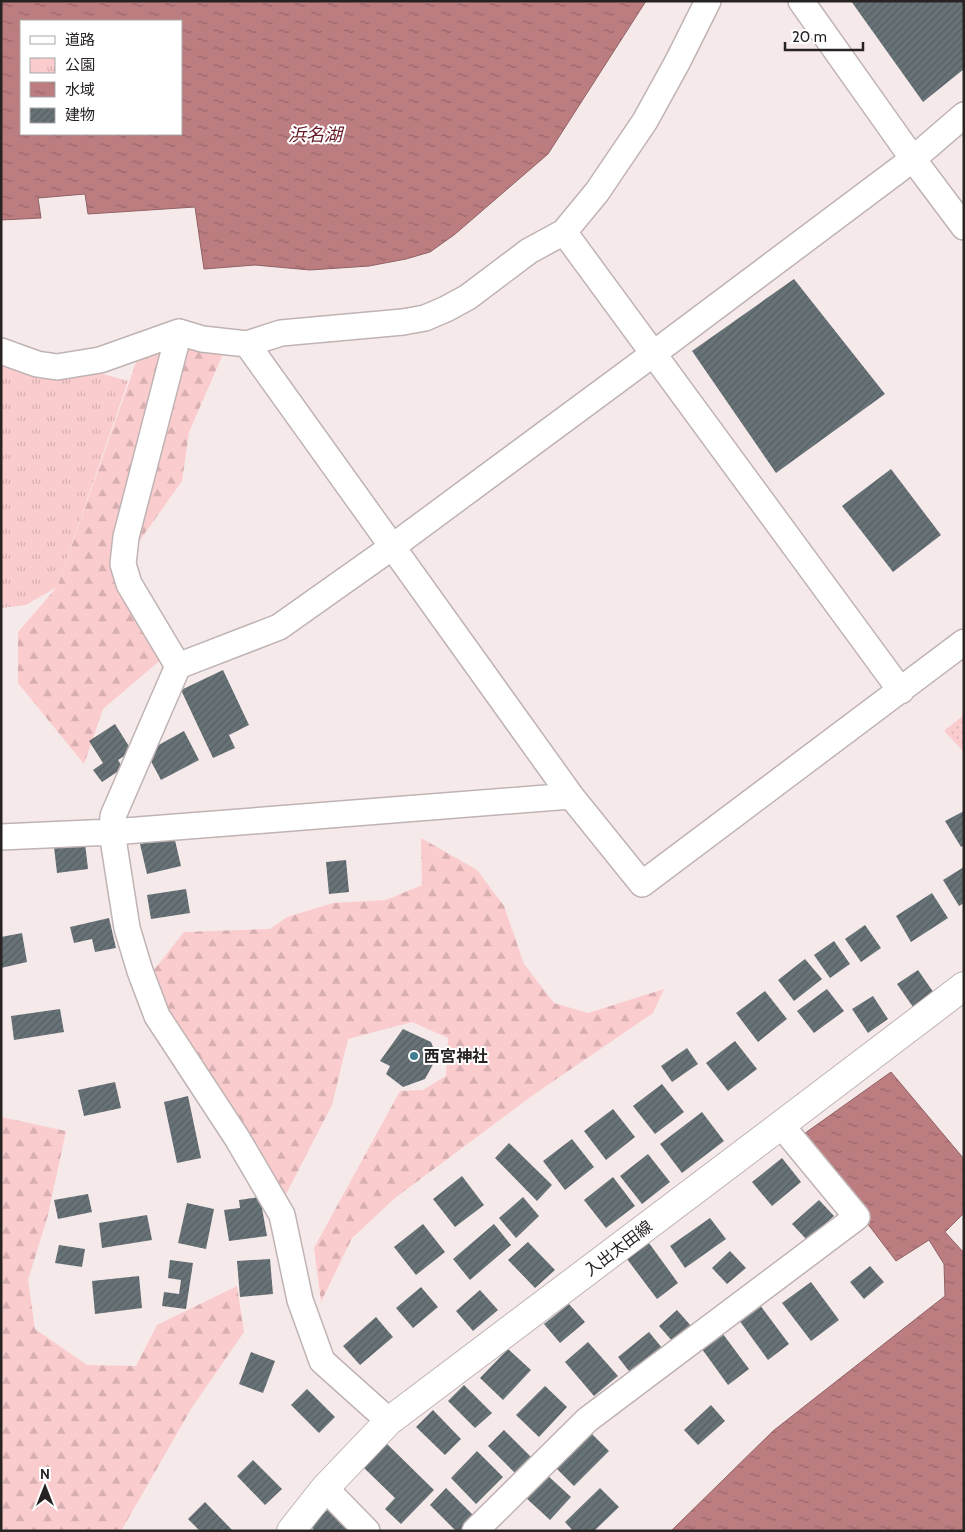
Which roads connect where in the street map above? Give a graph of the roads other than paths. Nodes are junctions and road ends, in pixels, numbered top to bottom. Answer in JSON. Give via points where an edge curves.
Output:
{"nodes":[{"id":1,"x":708,"y":1,"type":"edge"},
{"id":2,"x":807,"y":3,"type":"edge"},
{"id":3,"x":964,"y":115,"type":"edge"},
{"id":4,"x":913,"y":159,"type":"junction"},
{"id":5,"x":964,"y":226,"type":"edge"},
{"id":6,"x":564,"y":232,"type":"junction"},
{"id":7,"x":179,"y":332,"type":"junction"},
{"id":8,"x":247,"y":344,"type":"junction"},
{"id":9,"x":1,"y":351,"type":"edge"},
{"id":10,"x":653,"y":354,"type":"junction"},
{"id":11,"x":392,"y":547,"type":"junction"},
{"id":12,"x":964,"y":642,"type":"edge"},
{"id":13,"x":178,"y":666,"type":"junction"},
{"id":14,"x":901,"y":691,"type":"junction"},
{"id":15,"x":571,"y":796,"type":"junction"},
{"id":16,"x":112,"y":832,"type":"junction"},
{"id":17,"x":1,"y":837,"type":"edge"},
{"id":18,"x":964,"y":986,"type":"edge"},
{"id":19,"x":781,"y":1126,"type":"junction"},
{"id":20,"x":388,"y":1421,"type":"junction"},
{"id":21,"x":325,"y":1488,"type":"junction"},
{"id":22,"x":291,"y":1531,"type":"edge"},
{"id":23,"x":368,"y":1531,"type":"edge"},
{"id":24,"x":475,"y":1531,"type":"edge"}],
"edges":[{"from":1,"to":6,"type":"street","via":[[645,121],[598,192]]},
{"from":2,"to":4,"type":"street"},
{"from":3,"to":4,"type":"street"},
{"from":4,"to":5,"type":"street"},
{"from":4,"to":10,"type":"street"},
{"from":6,"to":8,"type":"street","via":[[529,251],[468,297],[425,318],[281,333]]},
{"from":6,"to":10,"type":"street"},
{"from":7,"to":8,"type":"street","via":[[202,339]]},
{"from":7,"to":9,"type":"street","via":[[100,360],[56,367]]},
{"from":7,"to":13,"type":"street","via":[[126,537],[123,564],[129,584]]},
{"from":8,"to":11,"type":"street"},
{"from":10,"to":11,"type":"street"},
{"from":10,"to":14,"type":"street"},
{"from":11,"to":13,"type":"street","via":[[279,627]]},
{"from":11,"to":15,"type":"street"},
{"from":12,"to":14,"type":"street"},
{"from":13,"to":16,"type":"street","via":[[113,816]]},
{"from":14,"to":15,"type":"street","via":[[642,884]]},
{"from":15,"to":16,"type":"street"},
{"from":16,"to":17,"type":"street"},
{"from":16,"to":20,"type":"street","via":[[127,928],[157,1016],[237,1138],[282,1216],[300,1300],[322,1361]]},
{"from":18,"to":19,"type":"main road","name":"入出太田線"},
{"from":19,"to":20,"type":"main road","name":"入出太田線"},
{"from":19,"to":24,"type":"street","via":[[857,1217],[586,1420]]},
{"from":20,"to":21,"type":"main road","name":"入出太田線"},
{"from":21,"to":22,"type":"main road","name":"入出太田線"},
{"from":21,"to":23,"type":"street"}]}
